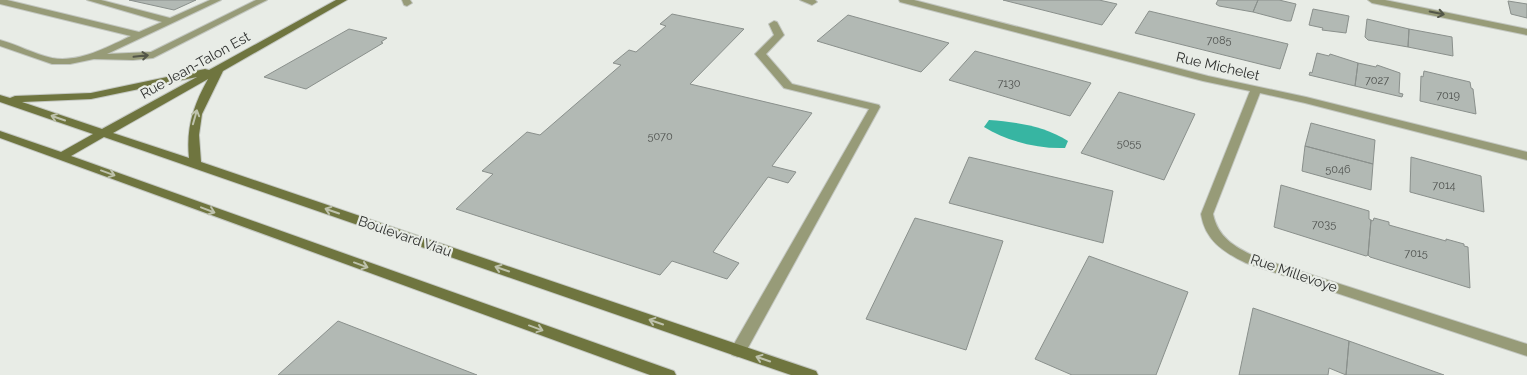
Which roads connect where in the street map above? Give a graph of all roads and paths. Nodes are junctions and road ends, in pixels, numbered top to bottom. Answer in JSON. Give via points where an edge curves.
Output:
{"nodes":[{"id":1,"x":91,"y":0,"type":"edge"},
{"id":2,"x":217,"y":0,"type":"edge"},
{"id":3,"x":263,"y":0,"type":"edge"},
{"id":4,"x":343,"y":0,"type":"edge"},
{"id":5,"x":903,"y":0,"type":"edge"},
{"id":6,"x":1372,"y":0,"type":"edge"},
{"id":7,"x":0,"y":1,"type":"edge"},
{"id":8,"x":171,"y":21,"type":"junction"},
{"id":9,"x":774,"y":24,"type":"dead end"},
{"id":10,"x":1527,"y":32,"type":"edge"},
{"id":11,"x":139,"y":36,"type":"junction"},
{"id":12,"x":0,"y":44,"type":"edge"},
{"id":13,"x":92,"y":57,"type":"junction"},
{"id":14,"x":218,"y":69,"type":"junction"},
{"id":15,"x":1256,"y":90,"type":"junction"},
{"id":16,"x":3,"y":99,"type":"edge"},
{"id":17,"x":105,"y":133,"type":"junction"},
{"id":18,"x":0,"y":134,"type":"edge"},
{"id":19,"x":62,"y":156,"type":"junction"},
{"id":20,"x":1527,"y":156,"type":"edge"},
{"id":21,"x":195,"y":164,"type":"junction"},
{"id":22,"x":1527,"y":350,"type":"edge"},
{"id":23,"x":738,"y":351,"type":"junction"},
{"id":24,"x":668,"y":375,"type":"edge"},
{"id":25,"x":810,"y":375,"type":"edge"}],
"edges":[{"from":1,"to":8,"type":"street"},
{"from":2,"to":8,"type":"street"},
{"from":13,"to":3,"type":"street","one_way":true,"via":[[153,55]]},
{"from":4,"to":14,"type":"main road","name":"Rue Jean-Talon Est"},
{"from":5,"to":15,"type":"street","name":"Rue Michelet"},
{"from":6,"to":10,"type":"street","one_way":true},
{"from":7,"to":11,"type":"street"},
{"from":8,"to":11,"type":"street"},
{"from":9,"to":23,"type":"street","via":[[779,35],[760,54],[788,86],[874,107]]},
{"from":11,"to":13,"type":"street"},
{"from":12,"to":13,"type":"street","via":[[52,61]]},
{"from":14,"to":16,"type":"main road","via":[[91,96]]},
{"from":14,"to":17,"type":"main road","name":"Rue Jean-Talon Est"},
{"from":21,"to":14,"type":"main road","one_way":true,"via":[[194,121]]},
{"from":15,"to":20,"type":"street","name":"Rue Michelet"},
{"from":15,"to":22,"type":"street","name":"Rue Millevoye","via":[[1207,214],[1208,226],[1216,237],[1230,250],[1251,260]]},
{"from":17,"to":16,"type":"main road","name":"Boulevard Viau","one_way":true},
{"from":17,"to":19,"type":"main road","name":"Rue Jean-Talon Est"},
{"from":17,"to":21,"type":"main road","name":"Boulevard Viau"},
{"from":18,"to":19,"type":"main road"},
{"from":19,"to":24,"type":"main road","one_way":true},
{"from":23,"to":21,"type":"main road","name":"Boulevard Viau","one_way":true},
{"from":25,"to":23,"type":"main road","name":"Boulevard Viau","one_way":true}]}
